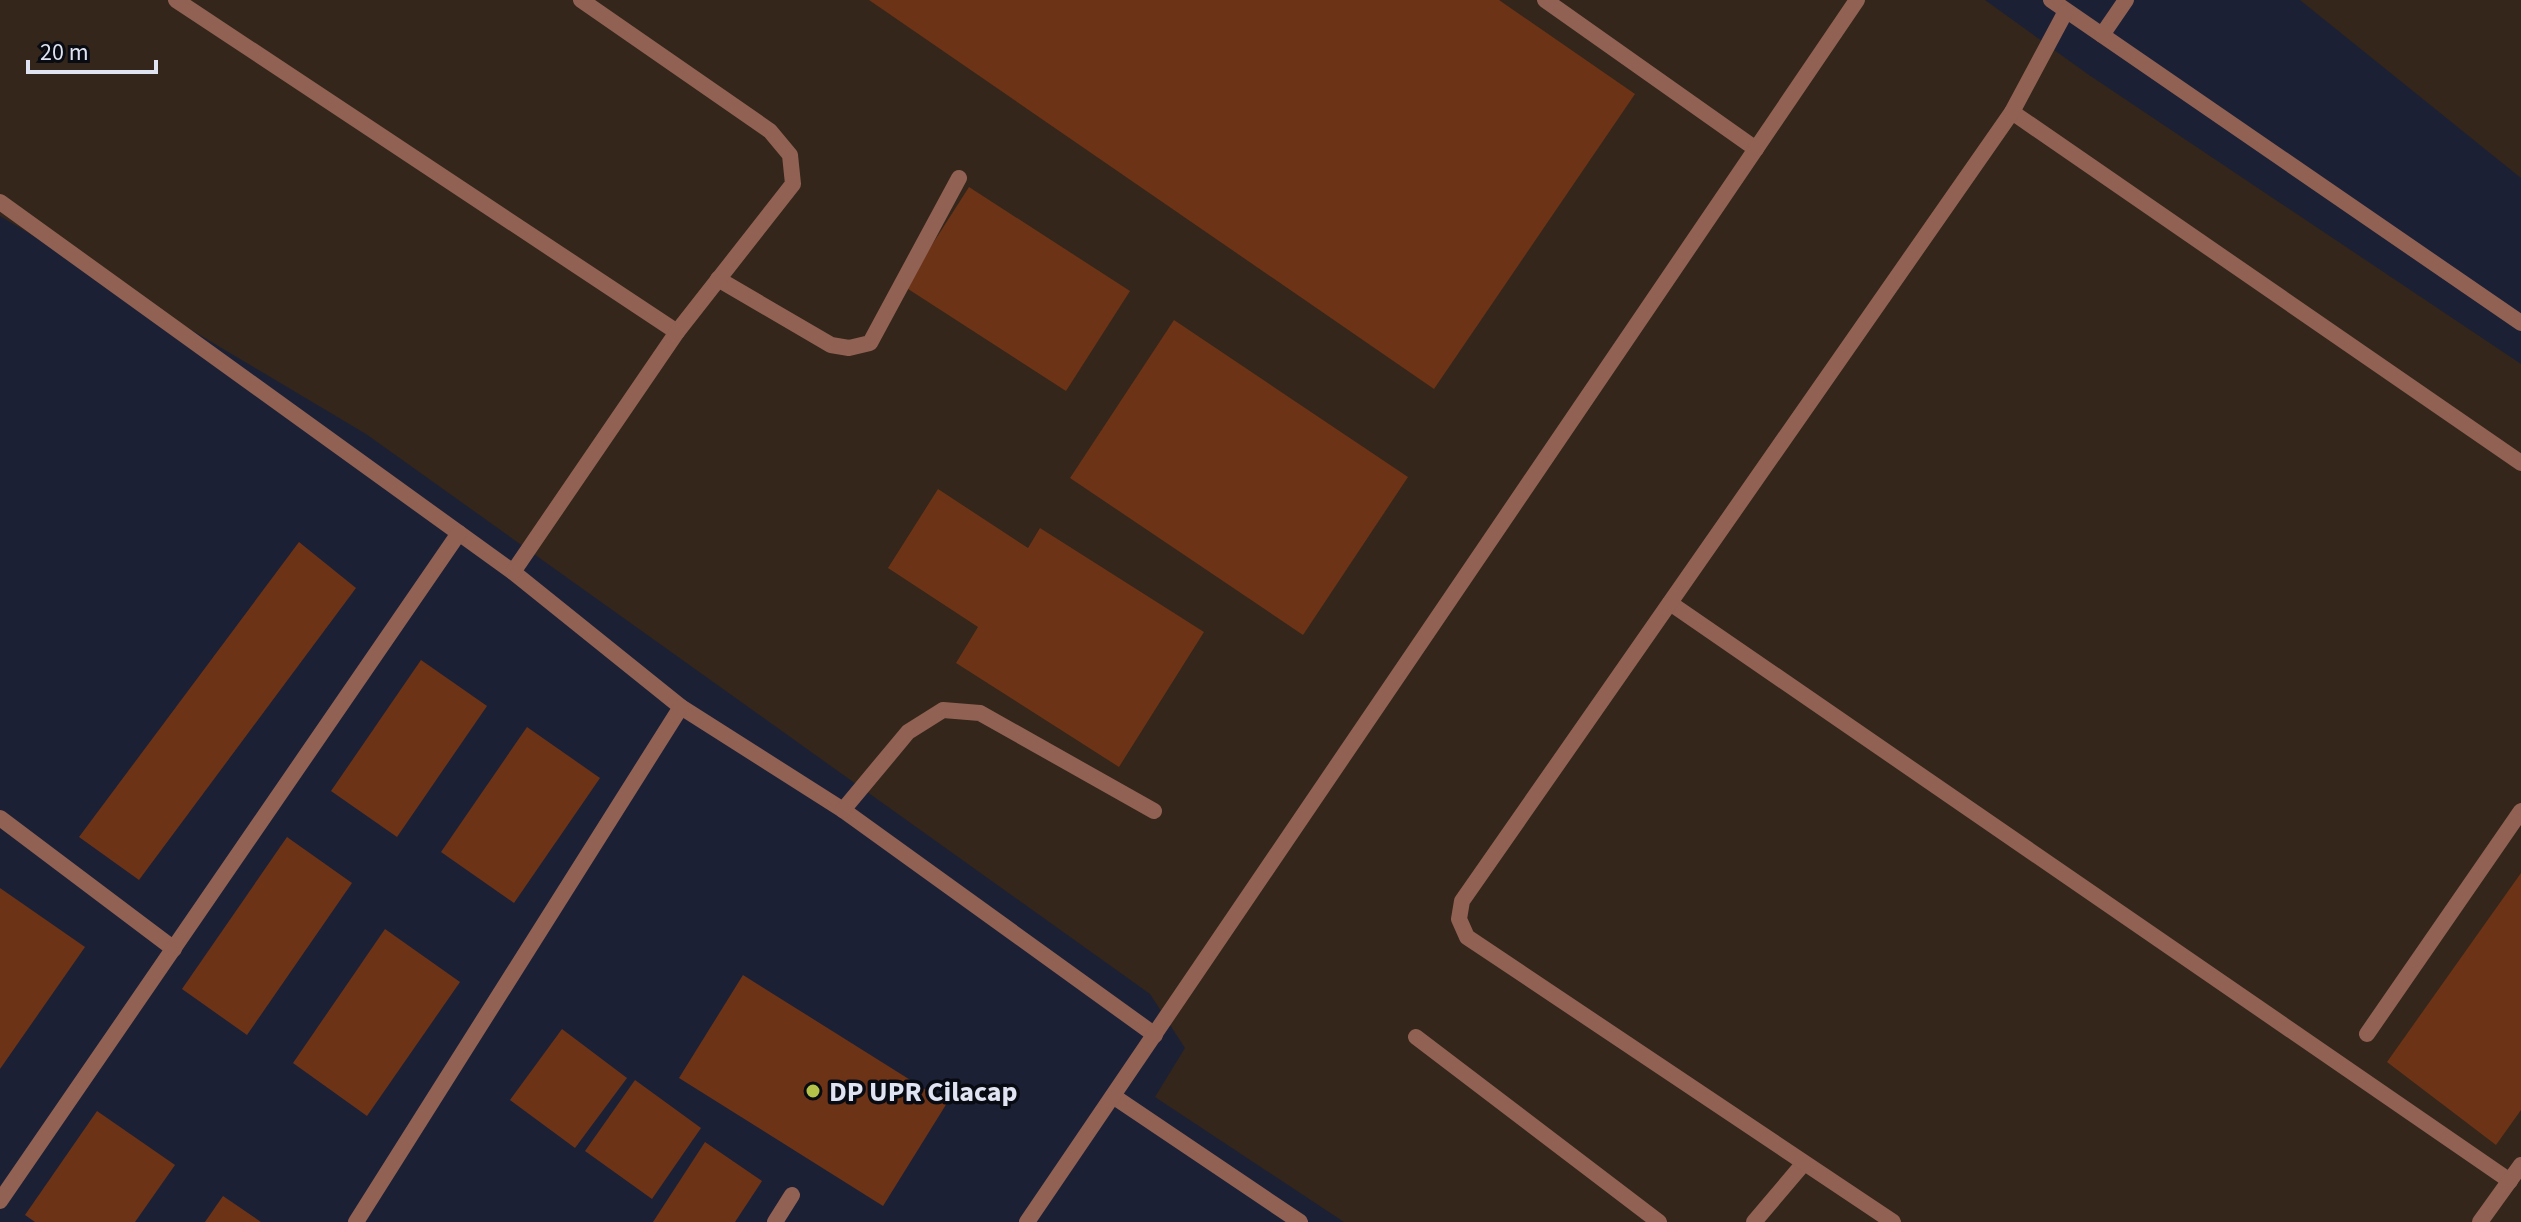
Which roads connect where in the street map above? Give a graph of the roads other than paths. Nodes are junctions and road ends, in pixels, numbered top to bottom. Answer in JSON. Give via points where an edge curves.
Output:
{"nodes":[{"id":1,"x":176,"y":0,"type":"edge"},
{"id":2,"x":581,"y":0,"type":"edge"},
{"id":3,"x":1545,"y":0,"type":"edge"},
{"id":4,"x":1857,"y":0,"type":"edge"},
{"id":5,"x":2051,"y":0,"type":"edge"},
{"id":6,"x":2126,"y":0,"type":"edge"},
{"id":7,"x":2066,"y":11,"type":"junction"},
{"id":8,"x":2102,"y":35,"type":"junction"},
{"id":9,"x":2012,"y":112,"type":"junction"},
{"id":10,"x":1756,"y":149,"type":"junction"},
{"id":11,"x":959,"y":178,"type":"dead end"},
{"id":12,"x":0,"y":202,"type":"edge"},
{"id":13,"x":718,"y":279,"type":"junction"},
{"id":14,"x":2521,"y":323,"type":"edge"},
{"id":15,"x":677,"y":332,"type":"junction"},
{"id":16,"x":2521,"y":463,"type":"edge"},
{"id":17,"x":459,"y":533,"type":"junction"},
{"id":18,"x":513,"y":572,"type":"junction"},
{"id":19,"x":1670,"y":603,"type":"junction"},
{"id":20,"x":681,"y":707,"type":"junction"},
{"id":21,"x":843,"y":810,"type":"junction"},
{"id":22,"x":1154,"y":811,"type":"dead end"},
{"id":23,"x":2521,"y":811,"type":"edge"},
{"id":24,"x":0,"y":818,"type":"edge"},
{"id":25,"x":174,"y":949,"type":"junction"},
{"id":26,"x":2367,"y":1034,"type":"dead end"},
{"id":27,"x":1155,"y":1035,"type":"junction"},
{"id":28,"x":1416,"y":1037,"type":"dead end"},
{"id":29,"x":1113,"y":1096,"type":"junction"},
{"id":30,"x":1804,"y":1163,"type":"junction"},
{"id":31,"x":2521,"y":1165,"type":"edge"},
{"id":32,"x":2510,"y":1181,"type":"junction"},
{"id":33,"x":792,"y":1195,"type":"dead end"},
{"id":34,"x":0,"y":1201,"type":"edge"},
{"id":35,"x":356,"y":1222,"type":"edge"},
{"id":36,"x":775,"y":1222,"type":"edge"},
{"id":37,"x":1027,"y":1222,"type":"edge"},
{"id":38,"x":1300,"y":1222,"type":"edge"},
{"id":39,"x":1659,"y":1222,"type":"edge"},
{"id":40,"x":1754,"y":1222,"type":"edge"},
{"id":41,"x":1893,"y":1222,"type":"edge"},
{"id":42,"x":2480,"y":1222,"type":"edge"}],
"edges":[{"from":1,"to":15,"type":"lane"},
{"from":2,"to":13,"type":"lane","via":[[770,131],[790,155],[793,184]]},
{"from":3,"to":10,"type":"lane"},
{"from":4,"to":10,"type":"lane"},
{"from":5,"to":7,"type":"lane"},
{"from":6,"to":8,"type":"lane"},
{"from":7,"to":8,"type":"lane"},
{"from":7,"to":9,"type":"lane"},
{"from":8,"to":14,"type":"lane"},
{"from":9,"to":16,"type":"lane"},
{"from":9,"to":19,"type":"lane"},
{"from":10,"to":27,"type":"lane"},
{"from":11,"to":13,"type":"lane","via":[[870,343],[831,345]]},
{"from":12,"to":17,"type":"lane"},
{"from":13,"to":15,"type":"lane"},
{"from":15,"to":18,"type":"lane"},
{"from":17,"to":18,"type":"lane"},
{"from":17,"to":25,"type":"lane"},
{"from":18,"to":20,"type":"lane"},
{"from":19,"to":30,"type":"lane","via":[[1462,901],[1459,919],[1467,937]]},
{"from":19,"to":32,"type":"lane"},
{"from":20,"to":21,"type":"lane"},
{"from":20,"to":35,"type":"lane"},
{"from":21,"to":22,"type":"lane","via":[[908,732],[943,710],[980,713]]},
{"from":21,"to":27,"type":"lane"},
{"from":23,"to":26,"type":"lane"},
{"from":24,"to":25,"type":"lane"},
{"from":25,"to":34,"type":"lane"},
{"from":27,"to":29,"type":"lane"},
{"from":28,"to":39,"type":"lane"},
{"from":29,"to":37,"type":"lane"},
{"from":29,"to":38,"type":"lane"},
{"from":30,"to":40,"type":"lane"},
{"from":30,"to":41,"type":"lane"},
{"from":31,"to":32,"type":"lane"},
{"from":32,"to":42,"type":"lane"},
{"from":33,"to":36,"type":"lane"}]}
